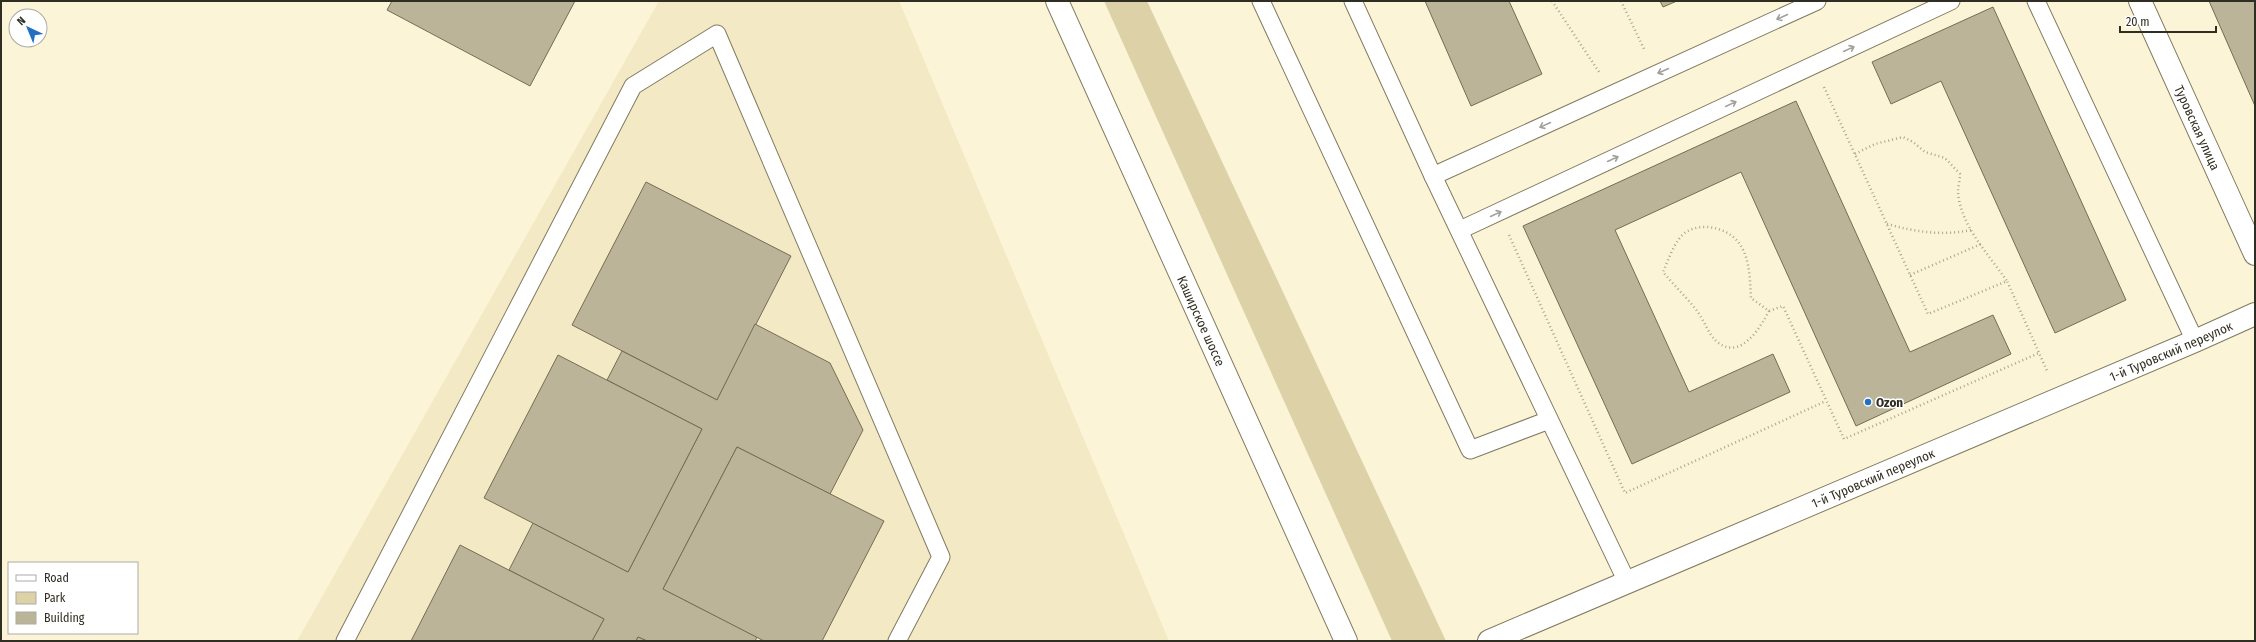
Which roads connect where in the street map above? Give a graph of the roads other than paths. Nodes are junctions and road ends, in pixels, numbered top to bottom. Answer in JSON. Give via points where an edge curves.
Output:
{"nodes":[{"id":1,"x":1057,"y":1,"type":"edge"},
{"id":2,"x":1261,"y":1,"type":"edge"},
{"id":3,"x":1354,"y":1,"type":"edge"},
{"id":4,"x":1817,"y":1,"type":"edge"},
{"id":5,"x":1951,"y":1,"type":"edge"},
{"id":6,"x":2036,"y":1,"type":"edge"},
{"id":7,"x":2140,"y":1,"type":"edge"},
{"id":8,"x":1433,"y":176,"type":"junction"},
{"id":9,"x":1460,"y":230,"type":"junction"},
{"id":10,"x":2255,"y":254,"type":"edge"},
{"id":11,"x":2255,"y":314,"type":"edge"},
{"id":12,"x":2195,"y":341,"type":"junction"},
{"id":13,"x":1549,"y":420,"type":"junction"},
{"id":14,"x":1627,"y":582,"type":"junction"},
{"id":15,"x":345,"y":641,"type":"edge"},
{"id":16,"x":897,"y":641,"type":"edge"},
{"id":17,"x":1346,"y":641,"type":"edge"},
{"id":18,"x":1489,"y":641,"type":"edge"}],
"edges":[{"from":1,"to":17,"type":"street","name":"Каширское шоссе"},
{"from":2,"to":13,"type":"lane","via":[[1470,450]]},
{"from":3,"to":8,"type":"lane"},
{"from":4,"to":8,"type":"lane","one_way":true},
{"from":9,"to":5,"type":"lane","one_way":true},
{"from":6,"to":12,"type":"lane"},
{"from":7,"to":10,"type":"street","name":"Туровская улица"},
{"from":8,"to":9,"type":"lane"},
{"from":9,"to":13,"type":"lane"},
{"from":11,"to":12,"type":"street","name":"1-й Туровский переулок"},
{"from":12,"to":14,"type":"street","name":"1-й Туровский переулок"},
{"from":13,"to":14,"type":"lane"},
{"from":14,"to":18,"type":"street","name":"1-й Туровский переулок"},
{"from":15,"to":16,"type":"lane","via":[[633,86],[717,34],[941,557]]}]}
